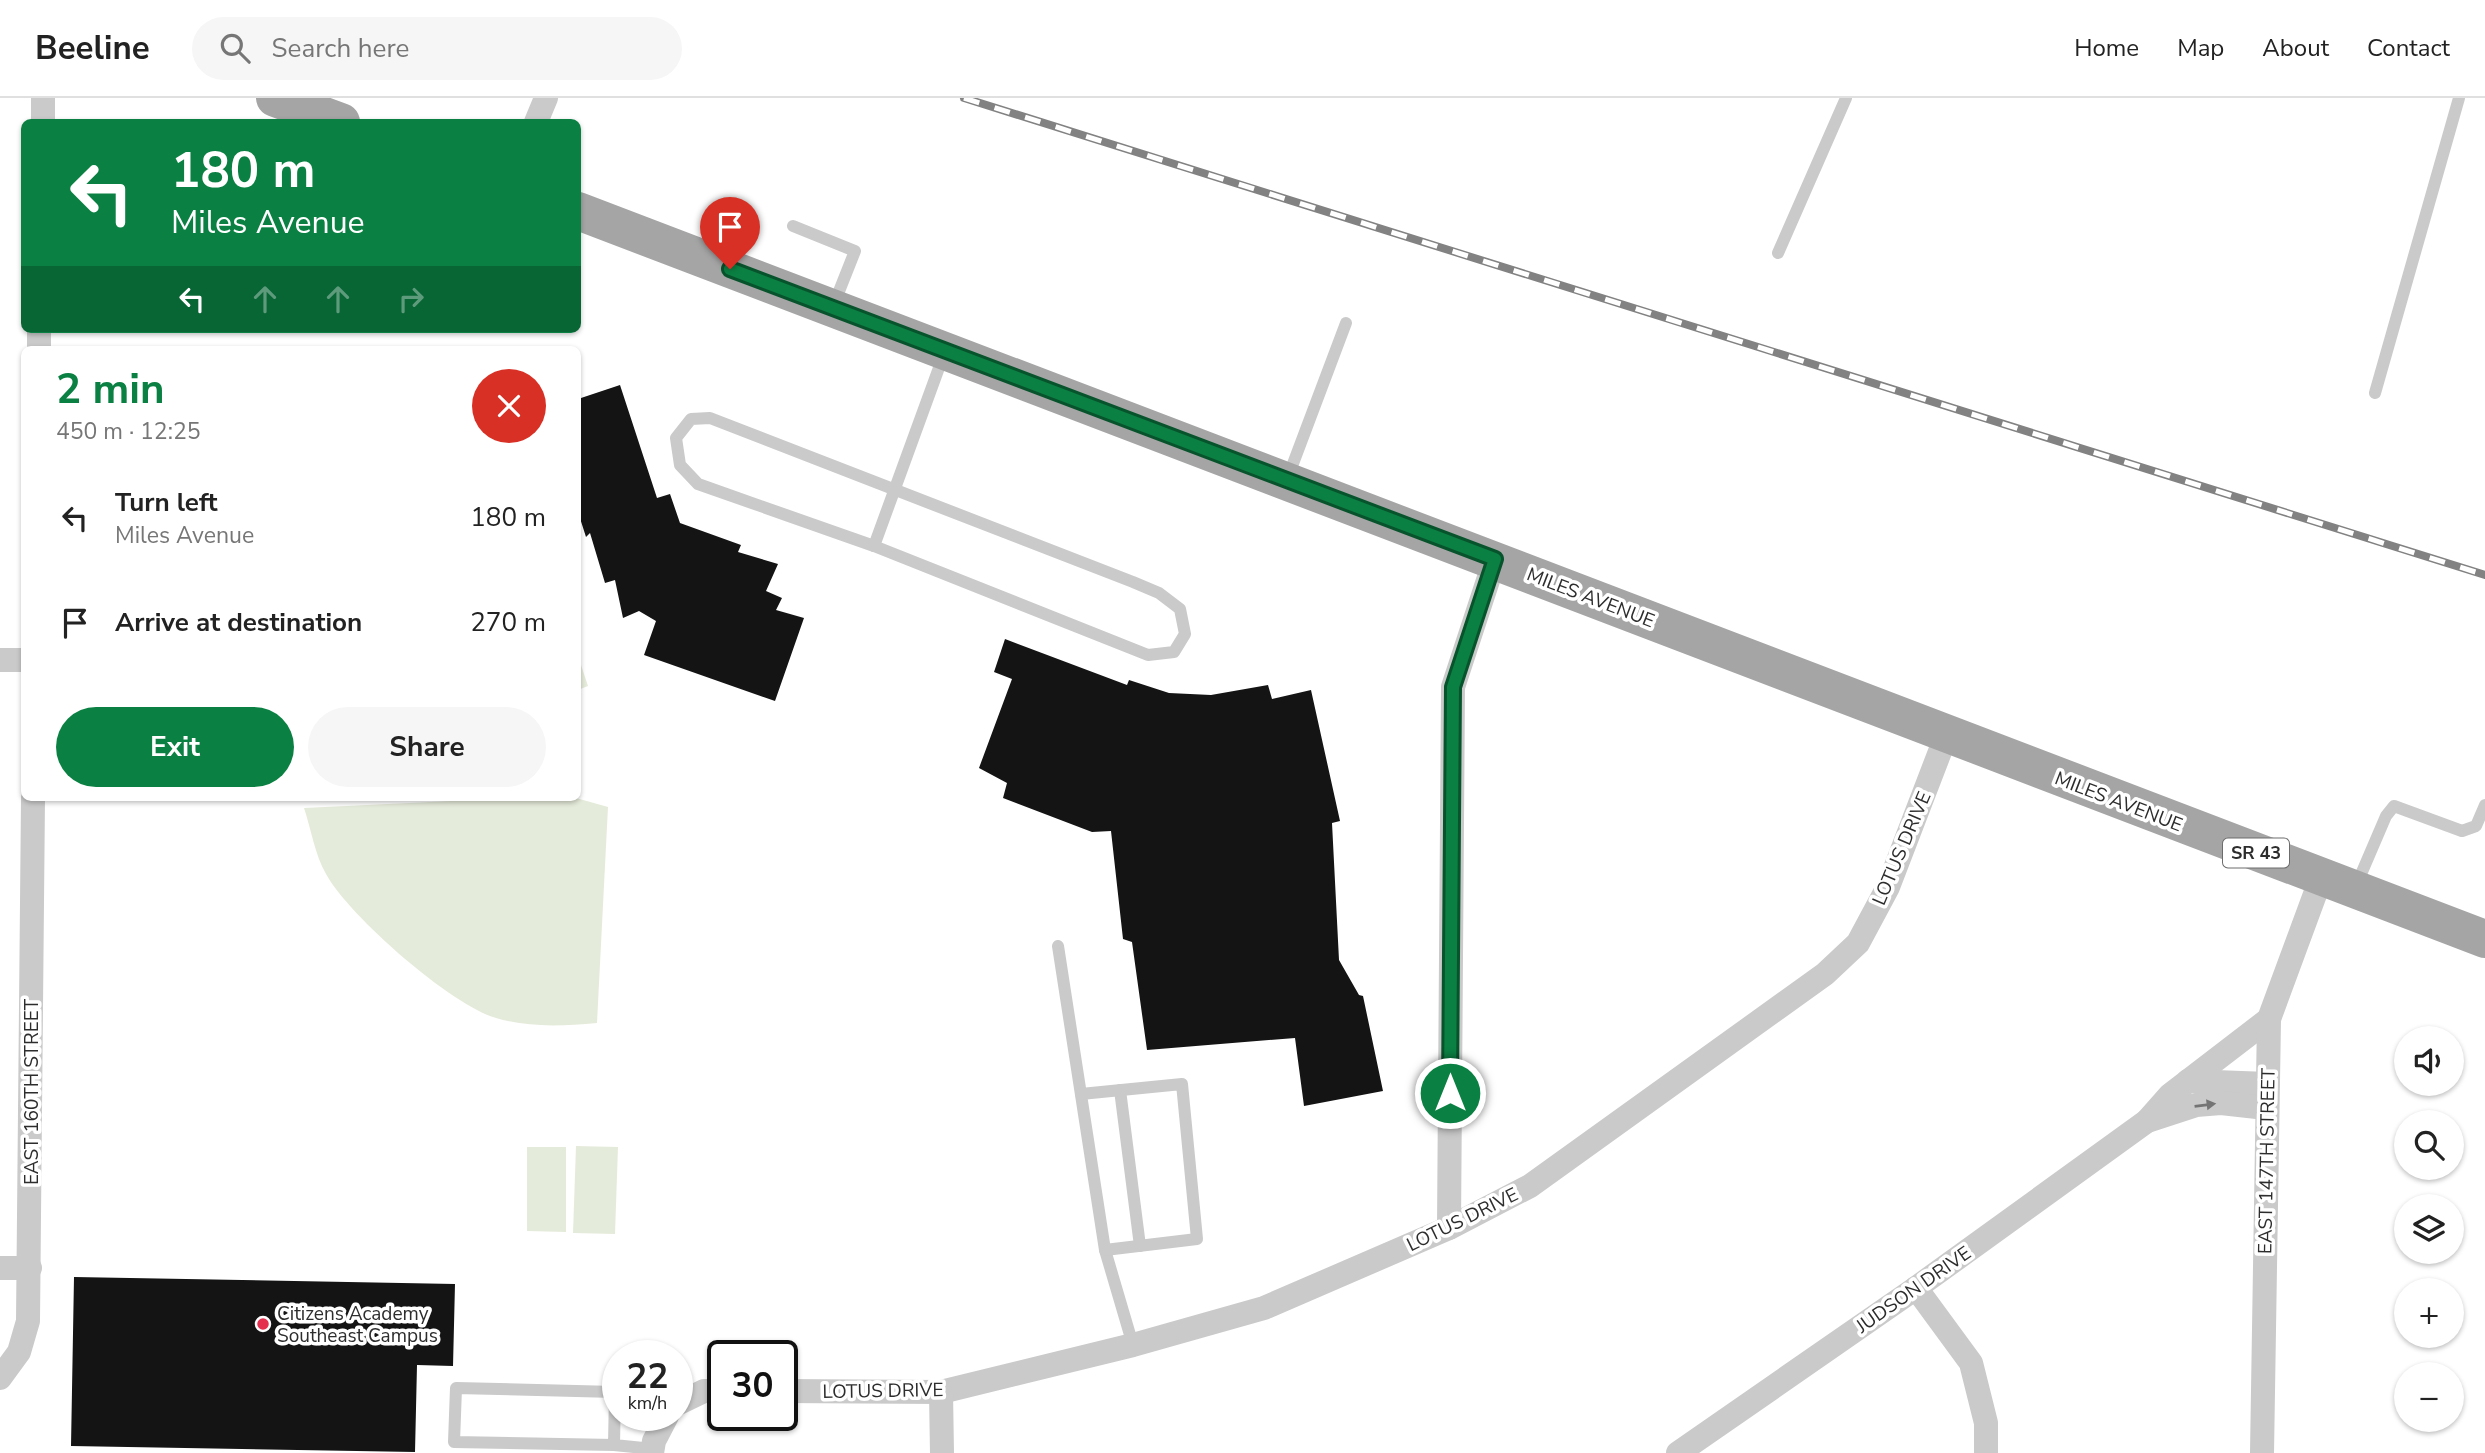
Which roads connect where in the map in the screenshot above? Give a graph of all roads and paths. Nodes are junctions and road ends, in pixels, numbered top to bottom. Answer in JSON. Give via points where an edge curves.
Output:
{"nodes":[{"id":1,"x":43,"y":98,"type":"edge"},
{"id":2,"x":275,"y":98,"type":"edge"},
{"id":3,"x":546,"y":98,"type":"edge"},
{"id":4,"x":1846,"y":98,"type":"edge"},
{"id":5,"x":2459,"y":98,"type":"edge"},
{"id":6,"x":43,"y":119,"type":"edge"},
{"id":7,"x":333,"y":119,"type":"edge"},
{"id":8,"x":537,"y":119,"type":"edge"},
{"id":9,"x":581,"y":212,"type":"edge"},
{"id":10,"x":793,"y":226,"type":"dead end"},
{"id":11,"x":1778,"y":253,"type":"dead end"},
{"id":12,"x":832,"y":308,"type":"junction"},
{"id":13,"x":1346,"y":323,"type":"dead end"},
{"id":14,"x":945,"y":351,"type":"junction"},
{"id":15,"x":2375,"y":393,"type":"dead end"},
{"id":16,"x":1287,"y":480,"type":"junction"},
{"id":17,"x":894,"y":491,"type":"junction"},
{"id":18,"x":874,"y":545,"type":"junction"},
{"id":19,"x":1495,"y":559,"type":"junction"},
{"id":20,"x":0,"y":660,"type":"edge"},
{"id":21,"x":21,"y":660,"type":"edge"},
{"id":22,"x":1946,"y":736,"type":"junction"},
{"id":23,"x":33,"y":801,"type":"edge"},
{"id":24,"x":2485,"y":805,"type":"edge"},
{"id":25,"x":2338,"y":884,"type":"junction"},
{"id":26,"x":2485,"y":939,"type":"edge"},
{"id":27,"x":1058,"y":946,"type":"dead end"},
{"id":28,"x":2269,"y":1019,"type":"junction"},
{"id":29,"x":2188,"y":1081,"type":"junction"},
{"id":30,"x":1120,"y":1090,"type":"junction"},
{"id":31,"x":1081,"y":1094,"type":"junction"},
{"id":32,"x":2267,"y":1096,"type":"junction"},
{"id":33,"x":2147,"y":1121,"type":"junction"},
{"id":34,"x":1448,"y":1228,"type":"junction"},
{"id":35,"x":1140,"y":1246,"type":"junction"},
{"id":36,"x":1105,"y":1251,"type":"junction"},
{"id":37,"x":0,"y":1268,"type":"edge"},
{"id":38,"x":30,"y":1268,"type":"junction"},
{"id":39,"x":1916,"y":1289,"type":"junction"},
{"id":40,"x":1133,"y":1345,"type":"junction"},
{"id":41,"x":0,"y":1378,"type":"edge"},
{"id":42,"x":798,"y":1391,"type":"edge"},
{"id":43,"x":941,"y":1392,"type":"junction"},
{"id":44,"x":659,"y":1431,"type":"edge"},
{"id":45,"x":614,"y":1446,"type":"junction"},
{"id":46,"x":653,"y":1451,"type":"edge"},
{"id":47,"x":942,"y":1453,"type":"edge"},
{"id":48,"x":1678,"y":1453,"type":"edge"},
{"id":49,"x":1986,"y":1453,"type":"edge"},
{"id":50,"x":2262,"y":1453,"type":"edge"}],
"edges":[{"from":1,"to":6,"type":"street"},
{"from":2,"to":7,"type":"main road"},
{"from":3,"to":8,"type":"street"},
{"from":4,"to":11,"type":"lane"},
{"from":5,"to":15,"type":"lane"},
{"from":9,"to":12,"type":"main road","name":"MILES AVENUE","number":"SR 43"},
{"from":10,"to":12,"type":"lane","via":[[855,251]]},
{"from":12,"to":14,"type":"main road","name":"MILES AVENUE","number":"SR 43"},
{"from":13,"to":16,"type":"lane"},
{"from":14,"to":16,"type":"main road","name":"MILES AVENUE","number":"SR 43"},
{"from":14,"to":17,"type":"lane"},
{"from":16,"to":19,"type":"main road","name":"MILES AVENUE","number":"SR 43"},
{"from":17,"to":18,"type":"lane"},
{"from":17,"to":18,"type":"lane","via":[[710,418],[691,419],[676,438],[680,465],[698,484]]},
{"from":17,"to":18,"type":"lane","via":[[1159,593],[1180,609],[1185,634],[1174,652],[1149,655]]},
{"from":19,"to":22,"type":"main road","name":"MILES AVENUE","number":"SR 43"},
{"from":19,"to":34,"type":"street","via":[[1453,687]]},
{"from":20,"to":21,"type":"street"},
{"from":22,"to":25,"type":"main road","name":"MILES AVENUE","number":"SR 43"},
{"from":22,"to":34,"type":"street","name":"LOTUS DRIVE","via":[[1888,887],[1858,943],[1825,974],[1530,1186]]},
{"from":23,"to":38,"type":"street","name":"EAST 160TH STREET"},
{"from":24,"to":25,"type":"lane","via":[[2476,826],[2462,831],[2394,806]]},
{"from":25,"to":26,"type":"main road","name":"MILES AVENUE","number":"SR 43"},
{"from":25,"to":28,"type":"street","name":"EAST 147TH STREET"},
{"from":27,"to":31,"type":"lane"},
{"from":28,"to":29,"type":"street","name":"JUDSON DRIVE"},
{"from":28,"to":32,"type":"street","name":"EAST 147TH STREET"},
{"from":29,"to":32,"type":"street"},
{"from":29,"to":33,"type":"street","name":"JUDSON DRIVE"},
{"from":30,"to":31,"type":"lane"},
{"from":30,"to":35,"type":"lane"},
{"from":30,"to":35,"type":"lane","via":[[1182,1084],[1197,1238]]},
{"from":31,"to":36,"type":"lane"},
{"from":33,"to":32,"type":"street","name":"JUDSON DRIVE","one_way":true,"via":[[2196,1105]]},
{"from":32,"to":50,"type":"street","name":"EAST 147TH STREET"},
{"from":33,"to":39,"type":"street","name":"JUDSON DRIVE"},
{"from":34,"to":40,"type":"street","name":"LOTUS DRIVE","via":[[1264,1308]]},
{"from":35,"to":36,"type":"lane"},
{"from":36,"to":40,"type":"lane"},
{"from":37,"to":38,"type":"street"},
{"from":38,"to":41,"type":"street","name":"EAST 160TH STREET","via":[[28,1321],[19,1352]]},
{"from":39,"to":48,"type":"street","name":"JUDSON DRIVE"},
{"from":39,"to":49,"type":"street","via":[[1971,1363],[1986,1423]]},
{"from":40,"to":43,"type":"street","name":"LOTUS DRIVE"},
{"from":42,"to":43,"type":"street","name":"LOTUS DRIVE"},
{"from":43,"to":47,"type":"street"},
{"from":44,"to":46,"type":"street"},
{"from":45,"to":45,"type":"lane","via":[[454,1442],[456,1388],[615,1392]]},
{"from":45,"to":46,"type":"lane"}]}
